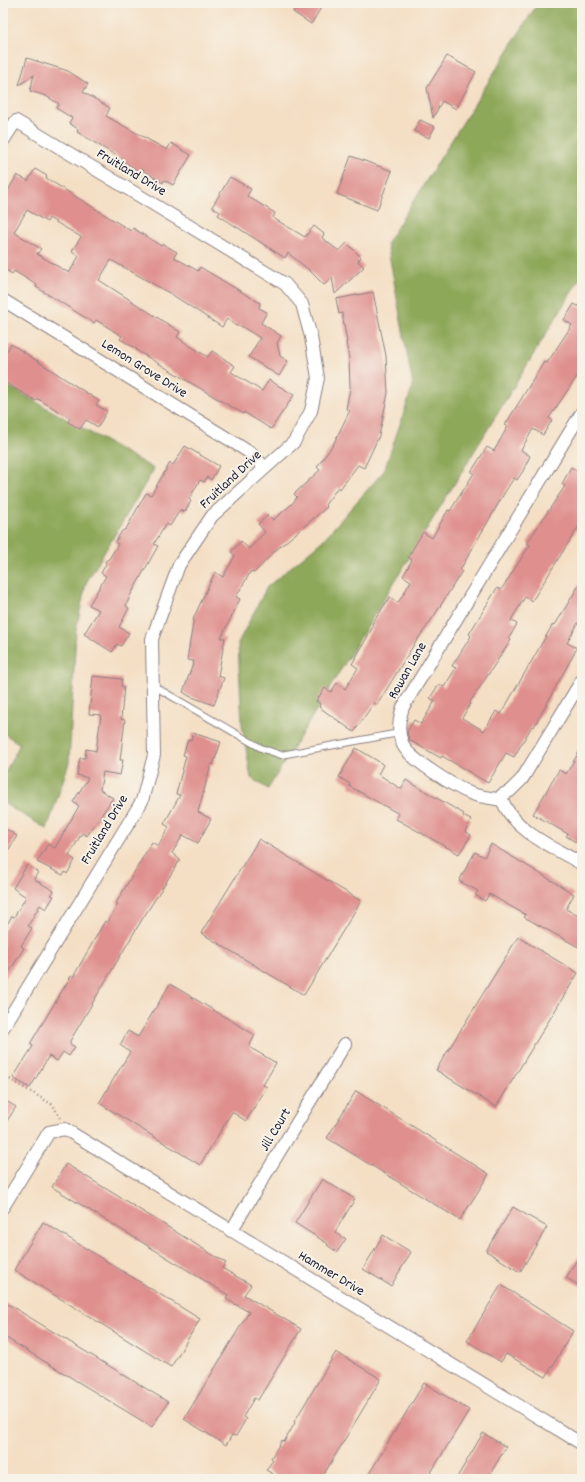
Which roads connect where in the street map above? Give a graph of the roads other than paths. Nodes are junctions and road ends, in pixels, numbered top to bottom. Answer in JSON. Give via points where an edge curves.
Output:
{"nodes":[{"id":1,"x":3,"y":141,"type":"edge"},
{"id":2,"x":3,"y":300,"type":"edge"},
{"id":3,"x":582,"y":412,"type":"edge"},
{"id":4,"x":265,"y":468,"type":"junction"},
{"id":5,"x":582,"y":680,"type":"edge"},
{"id":6,"x":152,"y":685,"type":"junction"},
{"id":7,"x":399,"y":733,"type":"junction"},
{"id":8,"x":502,"y":800,"type":"junction"},
{"id":9,"x":582,"y":864,"type":"edge"},
{"id":10,"x":3,"y":1028,"type":"edge"},
{"id":11,"x":346,"y":1044,"type":"dead end"},
{"id":12,"x":3,"y":1207,"type":"edge"},
{"id":13,"x":231,"y":1231,"type":"junction"},
{"id":14,"x":582,"y":1444,"type":"edge"}],
"edges":[{"from":1,"to":4,"type":"street","name":"Fruitland Drive","via":[[16,121],[285,284],[302,304],[318,378],[311,411],[294,442]]},
{"from":2,"to":4,"type":"street","name":"Lemon Grove Drive","via":[[252,454]]},
{"from":3,"to":7,"type":"street","name":"Rowan Lane","via":[[403,706],[399,719]]},
{"from":4,"to":6,"type":"street","name":"Fruitland Drive","via":[[212,516],[179,565],[152,639]]},
{"from":5,"to":8,"type":"street","via":[[522,779],[502,795]]},
{"from":6,"to":7,"type":"lane","via":[[261,748],[281,755]]},
{"from":6,"to":10,"type":"street","name":"Fruitland Drive","via":[[154,754],[142,801]]},
{"from":7,"to":8,"type":"street","name":"Rowan Lane","via":[[403,746],[418,762],[470,793]]},
{"from":8,"to":9,"type":"street","via":[[507,813],[522,828]]},
{"from":11,"to":13,"type":"street","name":"Jill Court"},
{"from":12,"to":13,"type":"street","name":"Hammer Drive","via":[[49,1132],[65,1129]]},
{"from":13,"to":14,"type":"street","name":"Hammer Drive"}]}
